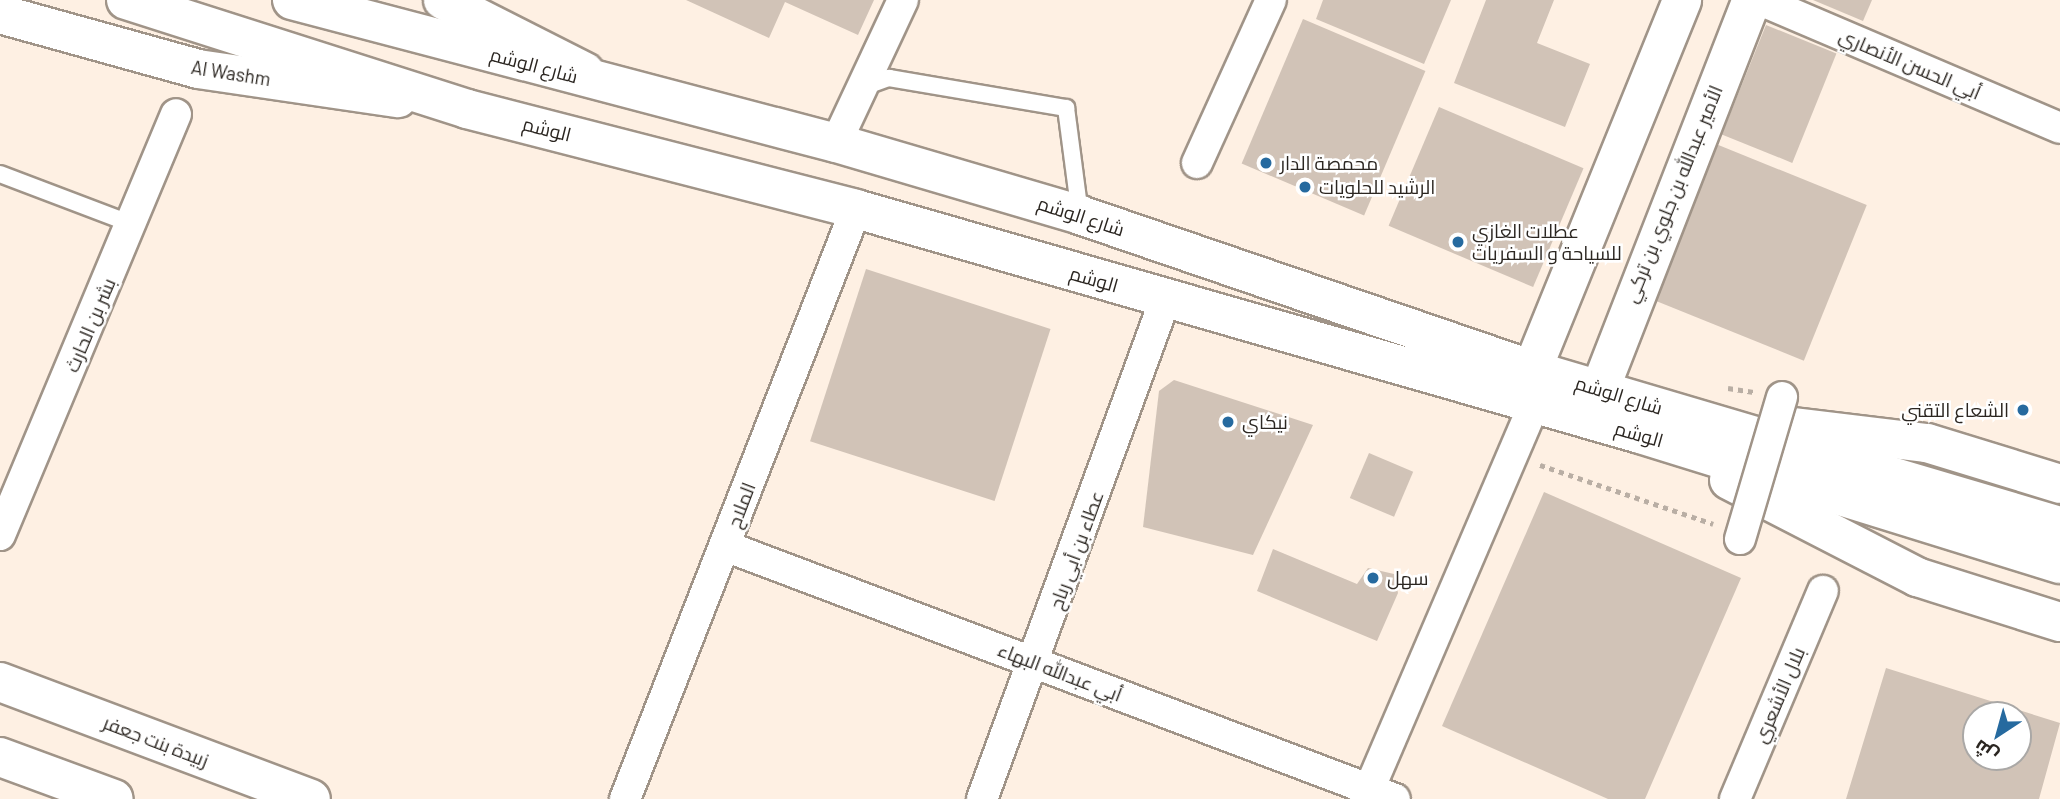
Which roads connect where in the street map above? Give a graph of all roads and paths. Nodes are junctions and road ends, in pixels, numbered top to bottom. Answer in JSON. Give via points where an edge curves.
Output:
{"nodes":[{"id":1,"x":126,"y":0,"type":"edge"},
{"id":2,"x":292,"y":0,"type":"edge"},
{"id":3,"x":443,"y":0,"type":"edge"},
{"id":4,"x":903,"y":0,"type":"edge"},
{"id":5,"x":1271,"y":0,"type":"edge"},
{"id":6,"x":1682,"y":0,"type":"edge"},
{"id":7,"x":1752,"y":0,"type":"edge"},
{"id":8,"x":1760,"y":0,"type":"edge"},
{"id":9,"x":0,"y":14,"type":"edge"},
{"id":10,"x":605,"y":84,"type":"junction"},
{"id":11,"x":861,"y":88,"type":"junction"},
{"id":12,"x":467,"y":109,"type":"junction"},
{"id":13,"x":176,"y":114,"type":"dead end"},
{"id":14,"x":2057,"y":120,"type":"edge"},
{"id":15,"x":836,"y":143,"type":"junction"},
{"id":16,"x":1197,"y":163,"type":"dead end"},
{"id":17,"x":0,"y":174,"type":"edge"},
{"id":18,"x":856,"y":209,"type":"junction"},
{"id":19,"x":1080,"y":215,"type":"junction"},
{"id":20,"x":134,"y":225,"type":"junction"},
{"id":21,"x":1165,"y":300,"type":"junction"},
{"id":22,"x":1533,"y":387,"type":"junction"},
{"id":23,"x":1600,"y":389,"type":"junction"},
{"id":24,"x":1782,"y":397,"type":"dead end"},
{"id":25,"x":1683,"y":414,"type":"junction"},
{"id":26,"x":1640,"y":434,"type":"junction"},
{"id":27,"x":1511,"y":456,"type":"junction"},
{"id":28,"x":2060,"y":484,"type":"edge"},
{"id":29,"x":1694,"y":514,"type":"dead end"},
{"id":30,"x":2060,"y":526,"type":"edge"},
{"id":31,"x":0,"y":534,"type":"edge"},
{"id":32,"x":1740,"y":539,"type":"dead end"},
{"id":33,"x":725,"y":546,"type":"junction"},
{"id":34,"x":2060,"y":564,"type":"edge"},
{"id":35,"x":1823,"y":591,"type":"dead end"},
{"id":36,"x":2060,"y":622,"type":"edge"},
{"id":37,"x":1035,"y":663,"type":"junction"},
{"id":38,"x":0,"y":682,"type":"edge"},
{"id":39,"x":12,"y":761,"type":"edge"},
{"id":40,"x":284,"y":792,"type":"edge"},
{"id":41,"x":1377,"y":796,"type":"edge"},
{"id":42,"x":58,"y":799,"type":"edge"},
{"id":43,"x":114,"y":799,"type":"edge"},
{"id":44,"x":312,"y":799,"type":"edge"},
{"id":45,"x":625,"y":799,"type":"edge"},
{"id":46,"x":982,"y":799,"type":"edge"},
{"id":47,"x":1735,"y":799,"type":"edge"}],
"edges":[{"from":1,"to":12,"type":"main road","name":"الوشم"},
{"from":2,"to":10,"type":"main road","name":"شارع الوشم"},
{"from":3,"to":10,"type":"main road"},
{"from":4,"to":11,"type":"street"},
{"from":5,"to":16,"type":"street"},
{"from":6,"to":22,"type":"main road"},
{"from":7,"to":23,"type":"main road","name":"الأمير عبدالله بن جلوي بن تركي"},
{"from":8,"to":14,"type":"street","name":"أبي الحسن الأنصاري"},
{"from":9,"to":12,"type":"main road","name":"Al Washm","via":[[198,69]]},
{"from":10,"to":15,"type":"main road","name":"شارع الوشم"},
{"from":11,"to":15,"type":"street"},
{"from":11,"to":19,"type":"lane","via":[[889,78],[1066,108]]},
{"from":12,"to":18,"type":"main road","name":"الوشم"},
{"from":13,"to":20,"type":"street","name":"بشر بن الحارث"},
{"from":15,"to":19,"type":"main road","name":"شارع الوشم"},
{"from":17,"to":20,"type":"lane"},
{"from":18,"to":21,"type":"main road","name":"الوشم"},
{"from":18,"to":33,"type":"street","name":"الملاح"},
{"from":19,"to":22,"type":"main road","name":"شارع الوشم"},
{"from":20,"to":31,"type":"street","name":"بشر بن الحارث"},
{"from":21,"to":22,"type":"main road","name":"الوشم"},
{"from":21,"to":37,"type":"street","name":"عطاء بن أبي رباح"},
{"from":22,"to":23,"type":"main road","name":"شارع الوشم"},
{"from":22,"to":26,"type":"main road","name":"الوشم"},
{"from":22,"to":27,"type":"street"},
{"from":23,"to":25,"type":"main road","name":"شارع الوشم"},
{"from":24,"to":32,"type":"street","bridge":true},
{"from":25,"to":28,"type":"main road","via":[[1927,443]]},
{"from":25,"to":30,"type":"main road","name":"الوشم"},
{"from":26,"to":34,"type":"main road","name":"الوشم"},
{"from":26,"to":36,"type":"main road","via":[[1917,578]]},
{"from":27,"to":29,"type":"path"},
{"from":27,"to":41,"type":"street"},
{"from":33,"to":37,"type":"street","name":"أبي عبدالله البهاء"},
{"from":33,"to":45,"type":"street","name":"الملاح"},
{"from":35,"to":47,"type":"street","name":"بلال الأشعري"},
{"from":37,"to":41,"type":"street","name":"أبي عبدالله البهاء"},
{"from":37,"to":46,"type":"street","name":"عطاء بن أبي رباح"},
{"from":38,"to":40,"type":"main road","name":"زبيدة بنت جعفر"},
{"from":39,"to":42,"type":"main road"},
{"from":39,"to":43,"type":"main road"},
{"from":40,"to":44,"type":"main road","name":"زبيدة بنت جعفر"}]}
